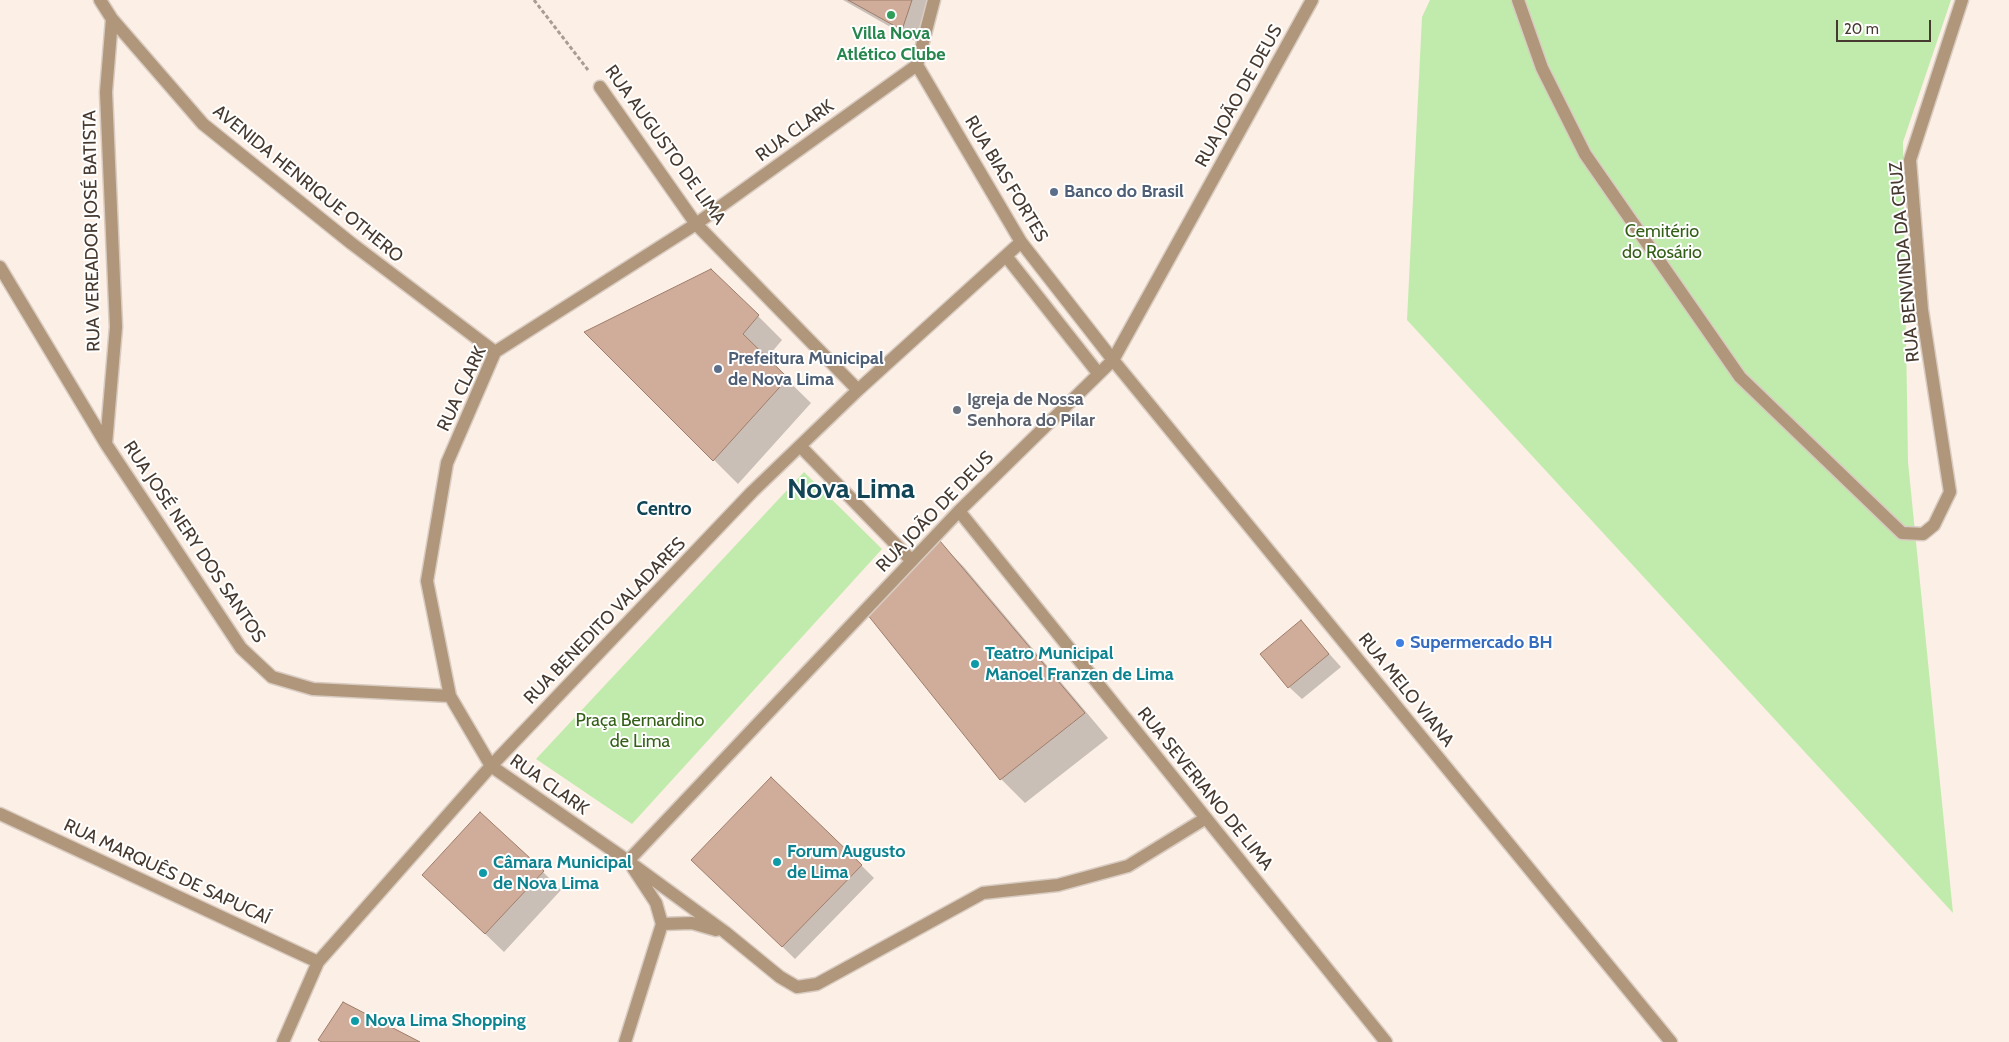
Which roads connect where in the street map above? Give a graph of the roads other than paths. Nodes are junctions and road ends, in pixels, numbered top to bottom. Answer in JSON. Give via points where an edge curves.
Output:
{"nodes":[{"id":1,"x":100,"y":0,"type":"edge"},
{"id":2,"x":934,"y":0,"type":"edge"},
{"id":3,"x":1312,"y":0,"type":"edge"},
{"id":4,"x":1518,"y":0,"type":"edge"},
{"id":5,"x":1962,"y":0,"type":"edge"},
{"id":6,"x":112,"y":18,"type":"junction"},
{"id":7,"x":918,"y":65,"type":"junction"},
{"id":8,"x":600,"y":87,"type":"road end"},
{"id":9,"x":696,"y":224,"type":"junction"},
{"id":10,"x":1022,"y":242,"type":"junction"},
{"id":11,"x":1006,"y":256,"type":"junction"},
{"id":12,"x":0,"y":267,"type":"edge"},
{"id":13,"x":495,"y":352,"type":"junction"},
{"id":14,"x":1113,"y":360,"type":"junction"},
{"id":15,"x":1098,"y":373,"type":"junction"},
{"id":16,"x":858,"y":390,"type":"junction"},
{"id":17,"x":106,"y":444,"type":"junction"},
{"id":18,"x":800,"y":446,"type":"junction"},
{"id":19,"x":959,"y":511,"type":"junction"},
{"id":20,"x":912,"y":561,"type":"junction"},
{"id":21,"x":450,"y":696,"type":"junction"},
{"id":22,"x":491,"y":766,"type":"junction"},
{"id":23,"x":0,"y":814,"type":"edge"},
{"id":24,"x":1206,"y":818,"type":"junction"},
{"id":25,"x":628,"y":860,"type":"junction"},
{"id":26,"x":662,"y":924,"type":"junction"},
{"id":27,"x":724,"y":932,"type":"junction"},
{"id":28,"x":318,"y":962,"type":"junction"},
{"id":29,"x":283,"y":1042,"type":"edge"},
{"id":30,"x":625,"y":1042,"type":"edge"},
{"id":31,"x":1386,"y":1042,"type":"edge"},
{"id":32,"x":1671,"y":1042,"type":"edge"}],
"edges":[{"from":1,"to":6,"type":"street","name":"AVENIDA HENRIQUE OTHERO"},
{"from":2,"to":7,"type":"street"},
{"from":3,"to":14,"type":"street","name":"RUA JOÃO DE DEUS"},
{"from":4,"to":5,"type":"street","name":"RUA BENVINDA DA CRUZ","via":[[1542,68],[1586,154],[1740,377],[1902,533],[1923,534],[1934,525],[1950,492],[1922,310],[1910,160]]},
{"from":6,"to":13,"type":"street","name":"AVENIDA HENRIQUE OTHERO","via":[[203,124],[351,243]]},
{"from":6,"to":17,"type":"street","name":"RUA VEREADOR JOSÉ BATISTA","via":[[106,92],[116,327]]},
{"from":7,"to":9,"type":"street","name":"RUA CLARK"},
{"from":7,"to":10,"type":"street","name":"RUA BIAS FORTES"},
{"from":8,"to":9,"type":"street","name":"RUA AUGUSTO DE LIMA"},
{"from":9,"to":13,"type":"street","name":"RUA CLARK"},
{"from":9,"to":16,"type":"street","name":"RUA AUGUSTO DE LIMA"},
{"from":10,"to":11,"type":"street","name":"RUA BENEDITO VALADARES"},
{"from":10,"to":14,"type":"street","name":"RUA BIAS FORTES"},
{"from":11,"to":15,"type":"street"},
{"from":11,"to":16,"type":"street","name":"RUA BENEDITO VALADARES"},
{"from":12,"to":17,"type":"street","name":"RUA JOSÉ NERY DOS SANTOS"},
{"from":13,"to":21,"type":"street","name":"RUA CLARK","via":[[447,463],[427,581]]},
{"from":14,"to":15,"type":"street","name":"RUA JOÃO DE DEUS"},
{"from":14,"to":32,"type":"street","name":"RUA MELO VIANA"},
{"from":15,"to":19,"type":"street","name":"RUA JOÃO DE DEUS"},
{"from":16,"to":18,"type":"street","name":"RUA BENEDITO VALADARES"},
{"from":17,"to":21,"type":"street","name":"RUA JOSÉ NERY DOS SANTOS","via":[[241,648],[272,677],[313,689]]},
{"from":18,"to":20,"type":"street"},
{"from":18,"to":22,"type":"street","name":"RUA BENEDITO VALADARES","via":[[752,492]]},
{"from":19,"to":20,"type":"street","name":"RUA JOÃO DE DEUS"},
{"from":19,"to":24,"type":"street","name":"RUA SEVERIANO DE LIMA"},
{"from":20,"to":25,"type":"street","name":"RUA JOÃO DE DEUS"},
{"from":21,"to":22,"type":"street","name":"RUA CLARK"},
{"from":22,"to":25,"type":"street","name":"RUA CLARK"},
{"from":22,"to":28,"type":"street","name":"RUA BENEDITO VALADARES"},
{"from":23,"to":28,"type":"street","name":"RUA MARQUÊS DE SAPUCAÍ"},
{"from":24,"to":27,"type":"street","name":"RUA CLARK","via":[[1128,866],[1058,885],[983,893],[817,984],[797,987]]},
{"from":24,"to":31,"type":"street","name":"RUA SEVERIANO DE LIMA"},
{"from":25,"to":26,"type":"street","via":[[656,903]]},
{"from":25,"to":27,"type":"street","name":"RUA CLARK"},
{"from":26,"to":27,"type":"street","via":[[692,923]]},
{"from":26,"to":30,"type":"street"},
{"from":28,"to":29,"type":"street","name":"RUA BENEDITO VALADARES"}]}
